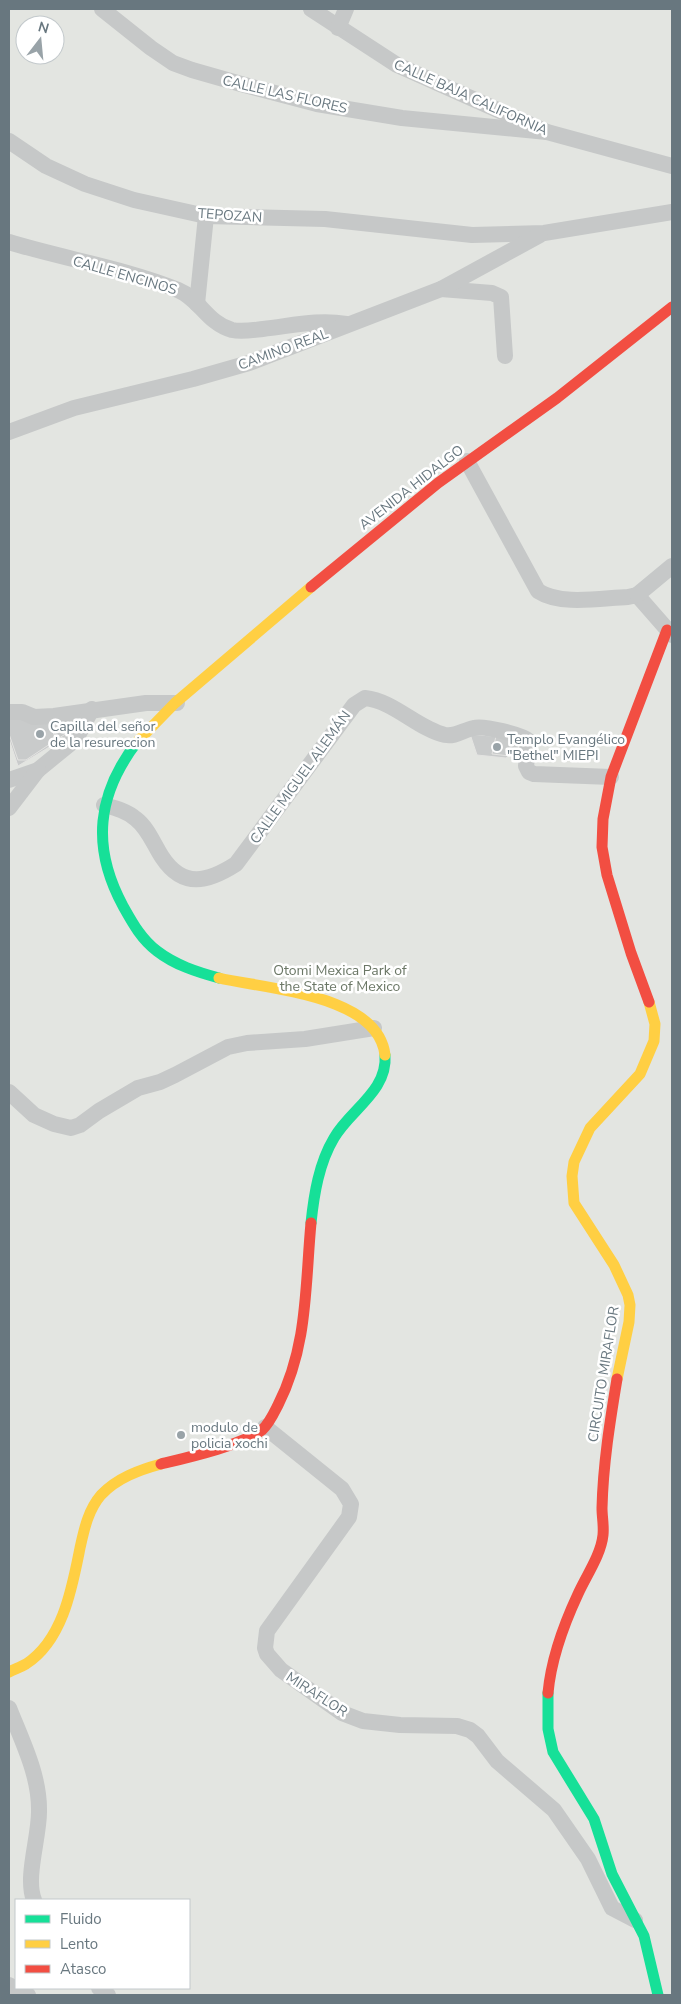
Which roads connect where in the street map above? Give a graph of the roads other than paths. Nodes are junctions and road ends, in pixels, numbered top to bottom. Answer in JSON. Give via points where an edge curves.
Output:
{"nodes":[{"id":1,"x":102,"y":9,"type":"edge"},
{"id":2,"x":311,"y":9,"type":"edge"},
{"id":3,"x":346,"y":9,"type":"edge"},
{"id":4,"x":338,"y":28,"type":"junction"},
{"id":5,"x":547,"y":132,"type":"junction"},
{"id":6,"x":9,"y":141,"type":"edge"},
{"id":7,"x":672,"y":166,"type":"edge"},
{"id":8,"x":672,"y":212,"type":"edge"},
{"id":9,"x":206,"y":216,"type":"junction"},
{"id":10,"x":544,"y":233,"type":"junction"},
{"id":11,"x":9,"y":242,"type":"edge"},
{"id":12,"x":441,"y":289,"type":"junction"},
{"id":13,"x":197,"y":304,"type":"junction"},
{"id":14,"x":669,"y":315,"type":"edge"},
{"id":15,"x":348,"y":325,"type":"junction"},
{"id":16,"x":505,"y":356,"type":"dead end"},
{"id":17,"x":9,"y":432,"type":"edge"},
{"id":18,"x":467,"y":461,"type":"junction"},
{"id":19,"x":672,"y":566,"type":"edge"},
{"id":20,"x":637,"y":595,"type":"junction"},
{"id":21,"x":669,"y":632,"type":"edge"},
{"id":22,"x":177,"y":703,"type":"junction"},
{"id":23,"x":92,"y":710,"type":"junction"},
{"id":24,"x":9,"y":712,"type":"edge"},
{"id":25,"x":38,"y":770,"type":"junction"},
{"id":26,"x":611,"y":777,"type":"junction"},
{"id":27,"x":9,"y":780,"type":"edge"},
{"id":28,"x":104,"y":805,"type":"junction"},
{"id":29,"x":9,"y":808,"type":"edge"},
{"id":30,"x":374,"y":1028,"type":"junction"},
{"id":31,"x":9,"y":1092,"type":"edge"},
{"id":32,"x":265,"y":1427,"type":"junction"},
{"id":33,"x":9,"y":1672,"type":"edge"},
{"id":34,"x":9,"y":1708,"type":"edge"},
{"id":35,"x":34,"y":1899,"type":"edge"},
{"id":36,"x":635,"y":1920,"type":"junction"},
{"id":37,"x":658,"y":1995,"type":"edge"}],
"edges":[{"from":1,"to":5,"type":"street","name":"CALLE LAS FLORES","via":[[173,63],[233,82],[317,104],[402,118]]},
{"from":2,"to":4,"type":"street","name":"CALLE BAJA CALIFORNIA"},
{"from":3,"to":4,"type":"street"},
{"from":4,"to":5,"type":"street","name":"CALLE BAJA CALIFORNIA","via":[[397,65]]},
{"from":5,"to":7,"type":"street","name":"CALLE BAJA CALIFORNIA"},
{"from":6,"to":9,"type":"street","name":"TEPOZAN","via":[[46,166],[85,184],[134,200]]},
{"from":8,"to":10,"type":"street"},
{"from":9,"to":10,"type":"street","name":"TEPOZAN","via":[[325,219],[472,235]]},
{"from":9,"to":13,"type":"street"},
{"from":10,"to":12,"type":"street","name":"CAMINO REAL"},
{"from":11,"to":13,"type":"street","name":"CALLE ENCINOS","via":[[146,279],[180,291]]},
{"from":12,"to":15,"type":"street","name":"CAMINO REAL"},
{"from":12,"to":16,"type":"street","via":[[492,293],[501,297]]},
{"from":13,"to":15,"type":"street","name":"CALLE ENCINOS","via":[[219,326],[235,330],[309,322]]},
{"from":14,"to":18,"type":"main road","name":"AVENIDA HIDALGO"},
{"from":15,"to":17,"type":"street","name":"CAMINO REAL","via":[[249,363],[74,408]]},
{"from":18,"to":20,"type":"street","via":[[538,591],[566,600]]},
{"from":18,"to":22,"type":"main road","name":"AVENIDA HIDALGO","via":[[269,621]]},
{"from":19,"to":20,"type":"street"},
{"from":20,"to":21,"type":"street"},
{"from":21,"to":26,"type":"main road","name":"CIRCUITO MIRAFLOR"},
{"from":22,"to":23,"type":"street","via":[[146,703]]},
{"from":22,"to":28,"type":"main road","name":"AVENIDA HIDALGO","via":[[132,747]]},
{"from":23,"to":24,"type":"street","via":[[54,716]]},
{"from":23,"to":25,"type":"street","via":[[76,739]]},
{"from":25,"to":27,"type":"street"},
{"from":25,"to":29,"type":"street"},
{"from":26,"to":28,"type":"street","name":"CALLE MIGUEL ALEMÁN","via":[[534,774],[526,766],[530,741],[522,735],[475,727],[446,735],[379,701],[364,698],[354,704],[236,864],[224,872],[202,880],[177,874],[162,858],[137,819]]},
{"from":26,"to":36,"type":"main road","name":"CIRCUITO MIRAFLOR","via":[[602,847],[610,884],[651,1009],[655,1024],[654,1041],[640,1074],[590,1128],[574,1162],[574,1203],[614,1265],[630,1305],[609,1430],[602,1536],[562,1636],[546,1705],[553,1752],[594,1819],[612,1874]]},
{"from":28,"to":30,"type":"main road","via":[[105,856],[112,885],[140,935],[155,950],[172,961],[211,976],[321,1000],[350,1010]]},
{"from":30,"to":31,"type":"street","via":[[228,1047],[175,1075],[131,1091],[71,1128],[34,1115]]},
{"from":30,"to":32,"type":"main road","via":[[384,1049],[383,1077],[368,1100],[332,1141],[320,1172],[314,1199],[297,1358],[284,1396]]},
{"from":32,"to":33,"type":"main road","via":[[251,1436],[208,1452],[134,1473],[99,1497],[87,1521],[57,1629],[46,1648],[33,1660]]},
{"from":32,"to":36,"type":"street","name":"MIRAFLOR","via":[[342,1489],[351,1504],[349,1517],[267,1631],[265,1648],[268,1654],[281,1670],[342,1713],[363,1721],[400,1725],[440,1724],[470,1730],[497,1761],[554,1810],[588,1859],[612,1908]]},
{"from":34,"to":35,"type":"street","via":[[34,1775],[40,1811],[30,1882]]},
{"from":36,"to":37,"type":"main road","name":"CIRCUITO MIRAFLOR","via":[[648,1946]]}]}
